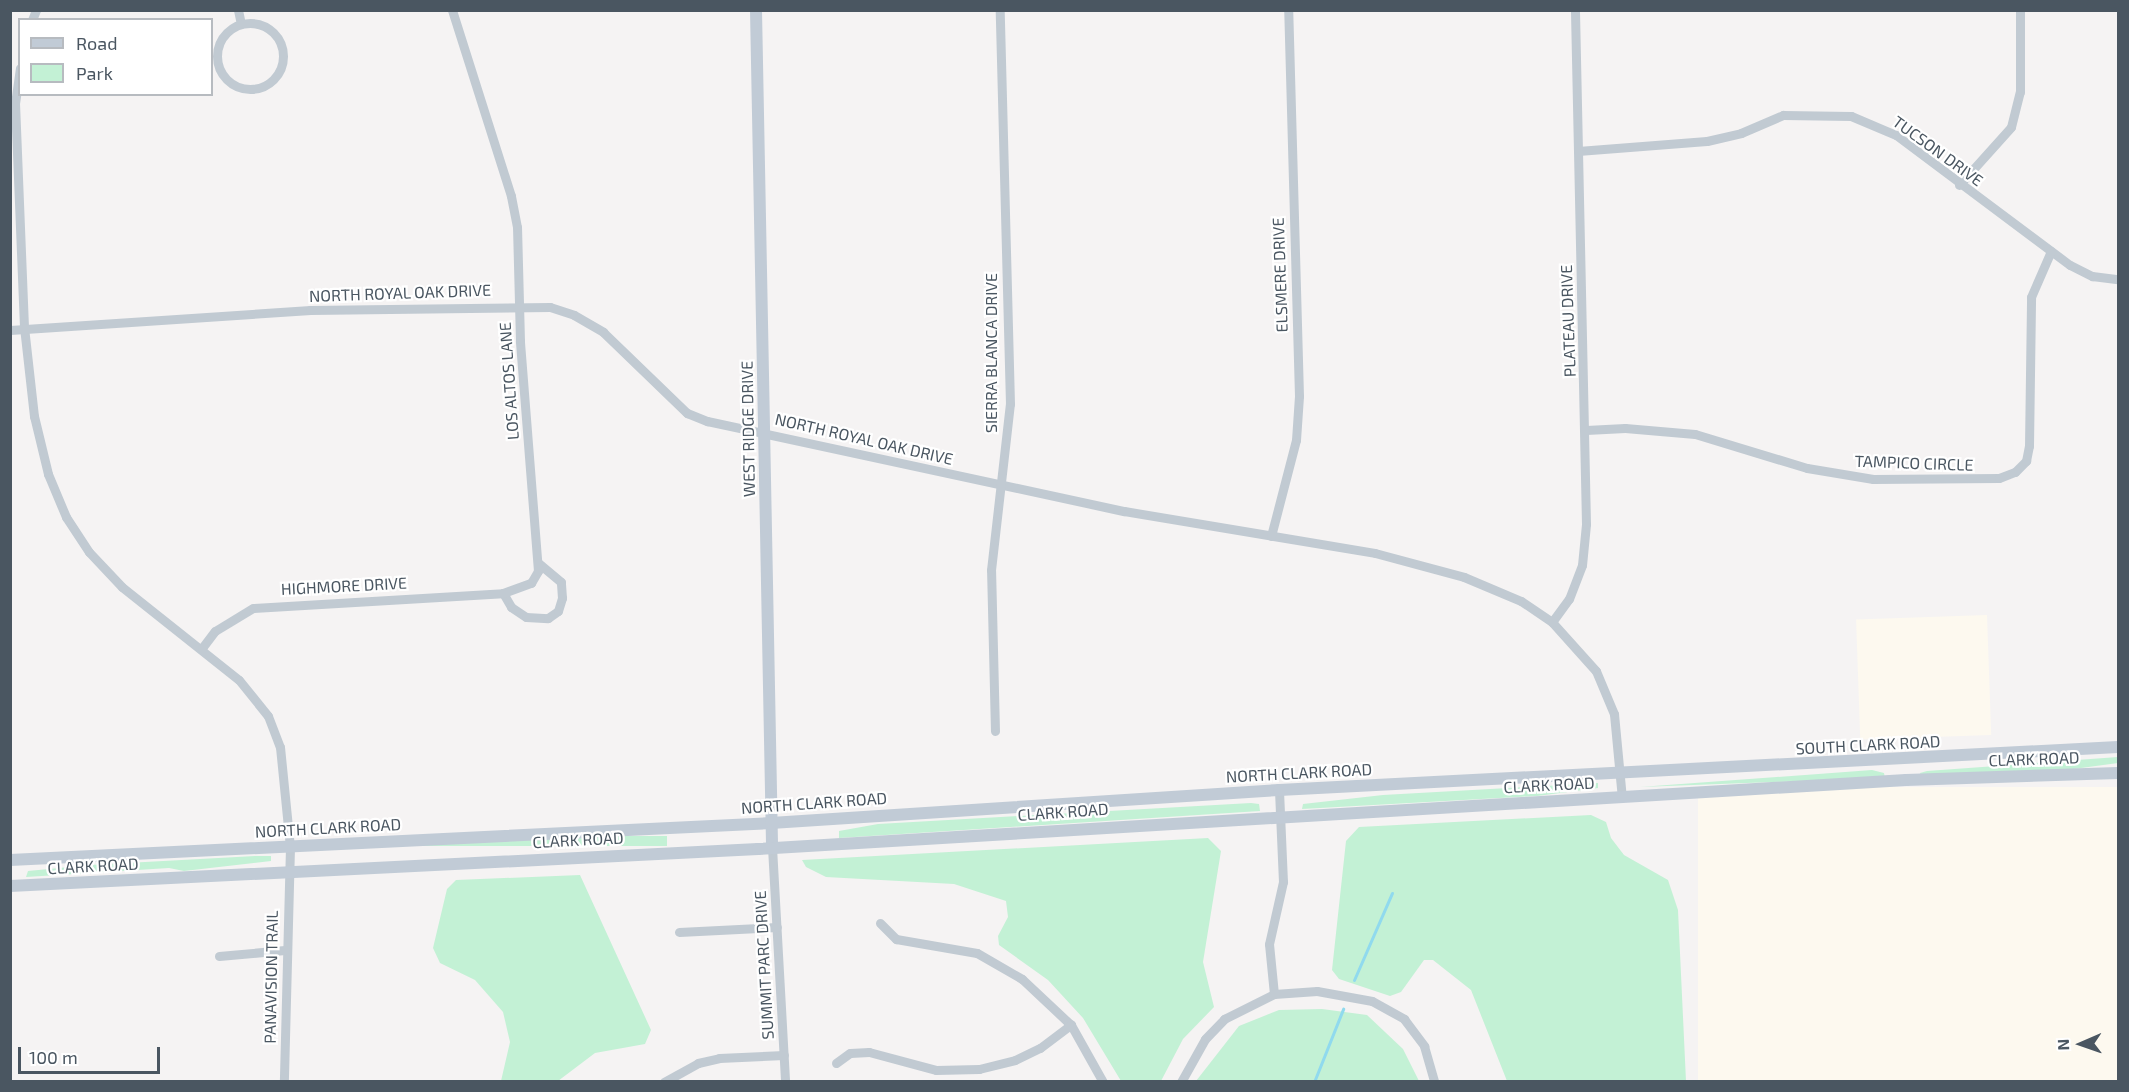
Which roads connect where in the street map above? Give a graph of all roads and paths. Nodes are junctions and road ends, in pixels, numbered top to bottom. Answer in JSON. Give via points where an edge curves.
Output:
{"nodes":[{"id":1,"x":238,"y":10,"type":"edge"},
{"id":2,"x":452,"y":10,"type":"edge"},
{"id":3,"x":756,"y":10,"type":"edge"},
{"id":4,"x":1000,"y":10,"type":"edge"},
{"id":5,"x":1288,"y":10,"type":"edge"},
{"id":6,"x":1575,"y":10,"type":"edge"},
{"id":7,"x":2020,"y":10,"type":"edge"},
{"id":8,"x":241,"y":24,"type":"junction"},
{"id":9,"x":18,"y":82,"type":"edge"},
{"id":10,"x":1578,"y":151,"type":"junction"},
{"id":11,"x":1959,"y":185,"type":"junction"},
{"id":12,"x":2051,"y":251,"type":"junction"},
{"id":13,"x":2118,"y":279,"type":"edge"},
{"id":14,"x":520,"y":304,"type":"junction"},
{"id":15,"x":24,"y":327,"type":"junction"},
{"id":16,"x":10,"y":330,"type":"edge"},
{"id":17,"x":1586,"y":430,"type":"junction"},
{"id":18,"x":765,"y":431,"type":"junction"},
{"id":19,"x":1002,"y":486,"type":"junction"},
{"id":20,"x":1271,"y":536,"type":"junction"},
{"id":21,"x":538,"y":563,"type":"junction"},
{"id":22,"x":503,"y":593,"type":"junction"},
{"id":23,"x":1552,"y":622,"type":"junction"},
{"id":24,"x":201,"y":648,"type":"junction"},
{"id":25,"x":995,"y":731,"type":"dead end"},
{"id":26,"x":2118,"y":747,"type":"edge"},
{"id":27,"x":1905,"y":759,"type":"junction"},
{"id":28,"x":2118,"y":772,"type":"edge"},
{"id":29,"x":1618,"y":774,"type":"junction"},
{"id":30,"x":1906,"y":780,"type":"junction"},
{"id":31,"x":1279,"y":790,"type":"junction"},
{"id":32,"x":1622,"y":798,"type":"junction"},
{"id":33,"x":1281,"y":815,"type":"junction"},
{"id":34,"x":771,"y":823,"type":"junction"},
{"id":35,"x":290,"y":847,"type":"junction"},
{"id":36,"x":772,"y":847,"type":"junction"},
{"id":37,"x":10,"y":860,"type":"edge"},
{"id":38,"x":289,"y":873,"type":"junction"},
{"id":39,"x":10,"y":886,"type":"edge"},
{"id":40,"x":880,"y":923,"type":"dead end"},
{"id":41,"x":777,"y":927,"type":"junction"},
{"id":42,"x":679,"y":932,"type":"dead end"},
{"id":43,"x":285,"y":950,"type":"junction"},
{"id":44,"x":219,"y":956,"type":"dead end"},
{"id":45,"x":1274,"y":994,"type":"junction"},
{"id":46,"x":1071,"y":1025,"type":"junction"},
{"id":47,"x":783,"y":1055,"type":"junction"},
{"id":48,"x":836,"y":1063,"type":"dead end"},
{"id":49,"x":284,"y":1082,"type":"edge"},
{"id":50,"x":664,"y":1082,"type":"edge"},
{"id":51,"x":785,"y":1082,"type":"edge"},
{"id":52,"x":1103,"y":1082,"type":"edge"},
{"id":53,"x":1181,"y":1082,"type":"edge"},
{"id":54,"x":1434,"y":1082,"type":"edge"}],
"edges":[{"from":1,"to":8,"type":"street"},
{"from":2,"to":14,"type":"street","name":"LOS ALTOS LANE","via":[[511,196],[520,254]]},
{"from":3,"to":18,"type":"main road","name":"WEST RIDGE DRIVE"},
{"from":4,"to":19,"type":"street","name":"SIERRA BLANCA DRIVE","via":[[1010,404]]},
{"from":5,"to":20,"type":"street","name":"ELSMERE DRIVE","via":[[1299,396],[1296,440]]},
{"from":6,"to":10,"type":"street","name":"PLATEAU DRIVE"},
{"from":7,"to":11,"type":"street","via":[[2020,92],[2011,127]]},
{"from":8,"to":8,"type":"street","via":[[264,26],[280,41],[282,64],[273,79],[260,88],[249,89],[230,82],[218,65],[224,35]]},
{"from":9,"to":15,"type":"street","name":"PANAVISION TRAIL","via":[[15,103]]},
{"from":10,"to":11,"type":"street","name":"TUCSON DRIVE","via":[[1707,141],[1741,134],[1783,115],[1851,116],[1896,135]]},
{"from":10,"to":17,"type":"street","name":"PLATEAU DRIVE"},
{"from":11,"to":12,"type":"street","name":"TUCSON DRIVE"},
{"from":12,"to":13,"type":"street","name":"TUCSON DRIVE","via":[[2092,276]]},
{"from":12,"to":17,"type":"street","name":"TAMPICO CIRCLE","via":[[2031,297],[2030,446],[2026,461],[2015,472],[1999,478],[1873,479],[1807,468],[1695,434],[1625,428]]},
{"from":14,"to":15,"type":"street","name":"NORTH ROYAL OAK DRIVE","via":[[310,310]]},
{"from":14,"to":18,"type":"street","name":"NORTH ROYAL OAK DRIVE","via":[[550,307],[591,323],[687,413],[706,421]]},
{"from":14,"to":21,"type":"street","name":"LOS ALTOS LANE"},
{"from":15,"to":16,"type":"street","name":"NORTH ROYAL OAK DRIVE"},
{"from":15,"to":24,"type":"street","name":"PANAVISION TRAIL","via":[[34,416],[48,474],[66,517],[89,552],[122,587]]},
{"from":17,"to":23,"type":"street","name":"PLATEAU DRIVE","via":[[1582,566],[1569,599]]},
{"from":18,"to":19,"type":"street","name":"NORTH ROYAL OAK DRIVE"},
{"from":18,"to":34,"type":"main road","name":"WEST RIDGE DRIVE"},
{"from":19,"to":20,"type":"street","name":"NORTH ROYAL OAK DRIVE"},
{"from":19,"to":25,"type":"street","name":"SIERRA BLANCA DRIVE","via":[[991,570]]},
{"from":20,"to":23,"type":"street","name":"NORTH ROYAL OAK DRIVE","via":[[1375,553],[1464,578],[1521,601]]},
{"from":21,"to":22,"type":"street","via":[[531,584]]},
{"from":21,"to":22,"type":"street","via":[[547,566],[561,582],[558,611],[548,618],[526,617],[512,607]]},
{"from":22,"to":24,"type":"street","name":"HIGHMORE DRIVE","via":[[253,608],[215,631]]},
{"from":23,"to":29,"type":"street","name":"NORTH ROYAL OAK DRIVE","via":[[1596,671],[1606,692],[1616,723]]},
{"from":24,"to":35,"type":"street","name":"PANAVISION TRAIL","via":[[239,680],[268,716],[280,747],[285,776]]},
{"from":26,"to":27,"type":"main road","name":"SOUTH CLARK ROAD"},
{"from":27,"to":29,"type":"main road","name":"SOUTH CLARK ROAD"},
{"from":27,"to":30,"type":"main road"},
{"from":28,"to":30,"type":"main road","name":"CLARK ROAD"},
{"from":29,"to":31,"type":"main road","name":"NORTH CLARK ROAD"},
{"from":29,"to":32,"type":"street","name":"NORTH ROYAL OAK DRIVE"},
{"from":30,"to":32,"type":"main road","name":"CLARK ROAD"},
{"from":31,"to":33,"type":"street"},
{"from":31,"to":34,"type":"main road","name":"NORTH CLARK ROAD"},
{"from":32,"to":33,"type":"main road","name":"CLARK ROAD"},
{"from":33,"to":36,"type":"main road","name":"CLARK ROAD"},
{"from":33,"to":45,"type":"street","via":[[1283,882],[1269,944]]},
{"from":34,"to":35,"type":"main road","name":"NORTH CLARK ROAD"},
{"from":34,"to":36,"type":"main road","name":"WEST RIDGE DRIVE"},
{"from":35,"to":37,"type":"main road","name":"NORTH CLARK ROAD"},
{"from":35,"to":38,"type":"street","name":"PANAVISION TRAIL"},
{"from":36,"to":38,"type":"main road","name":"CLARK ROAD"},
{"from":36,"to":41,"type":"street","name":"SUMMIT PARC DRIVE"},
{"from":38,"to":39,"type":"main road","name":"CLARK ROAD"},
{"from":38,"to":43,"type":"street","name":"PANAVISION TRAIL"},
{"from":40,"to":46,"type":"street","via":[[896,939],[958,947],[998,962]]},
{"from":41,"to":42,"type":"street"},
{"from":41,"to":47,"type":"street","name":"SUMMIT PARC DRIVE"},
{"from":43,"to":44,"type":"street","via":[[239,951]]},
{"from":43,"to":49,"type":"street","name":"PANAVISION TRAIL"},
{"from":45,"to":53,"type":"street","via":[[1224,1019],[1205,1039]]},
{"from":45,"to":54,"type":"street","via":[[1335,993],[1390,1009],[1416,1032]]},
{"from":46,"to":48,"type":"street","via":[[1040,1048],[1015,1060],[979,1069],[936,1070],[868,1052],[850,1053]]},
{"from":46,"to":52,"type":"street"},
{"from":47,"to":50,"type":"street","via":[[719,1058],[698,1063]]},
{"from":47,"to":51,"type":"street","name":"SUMMIT PARC DRIVE"}]}
